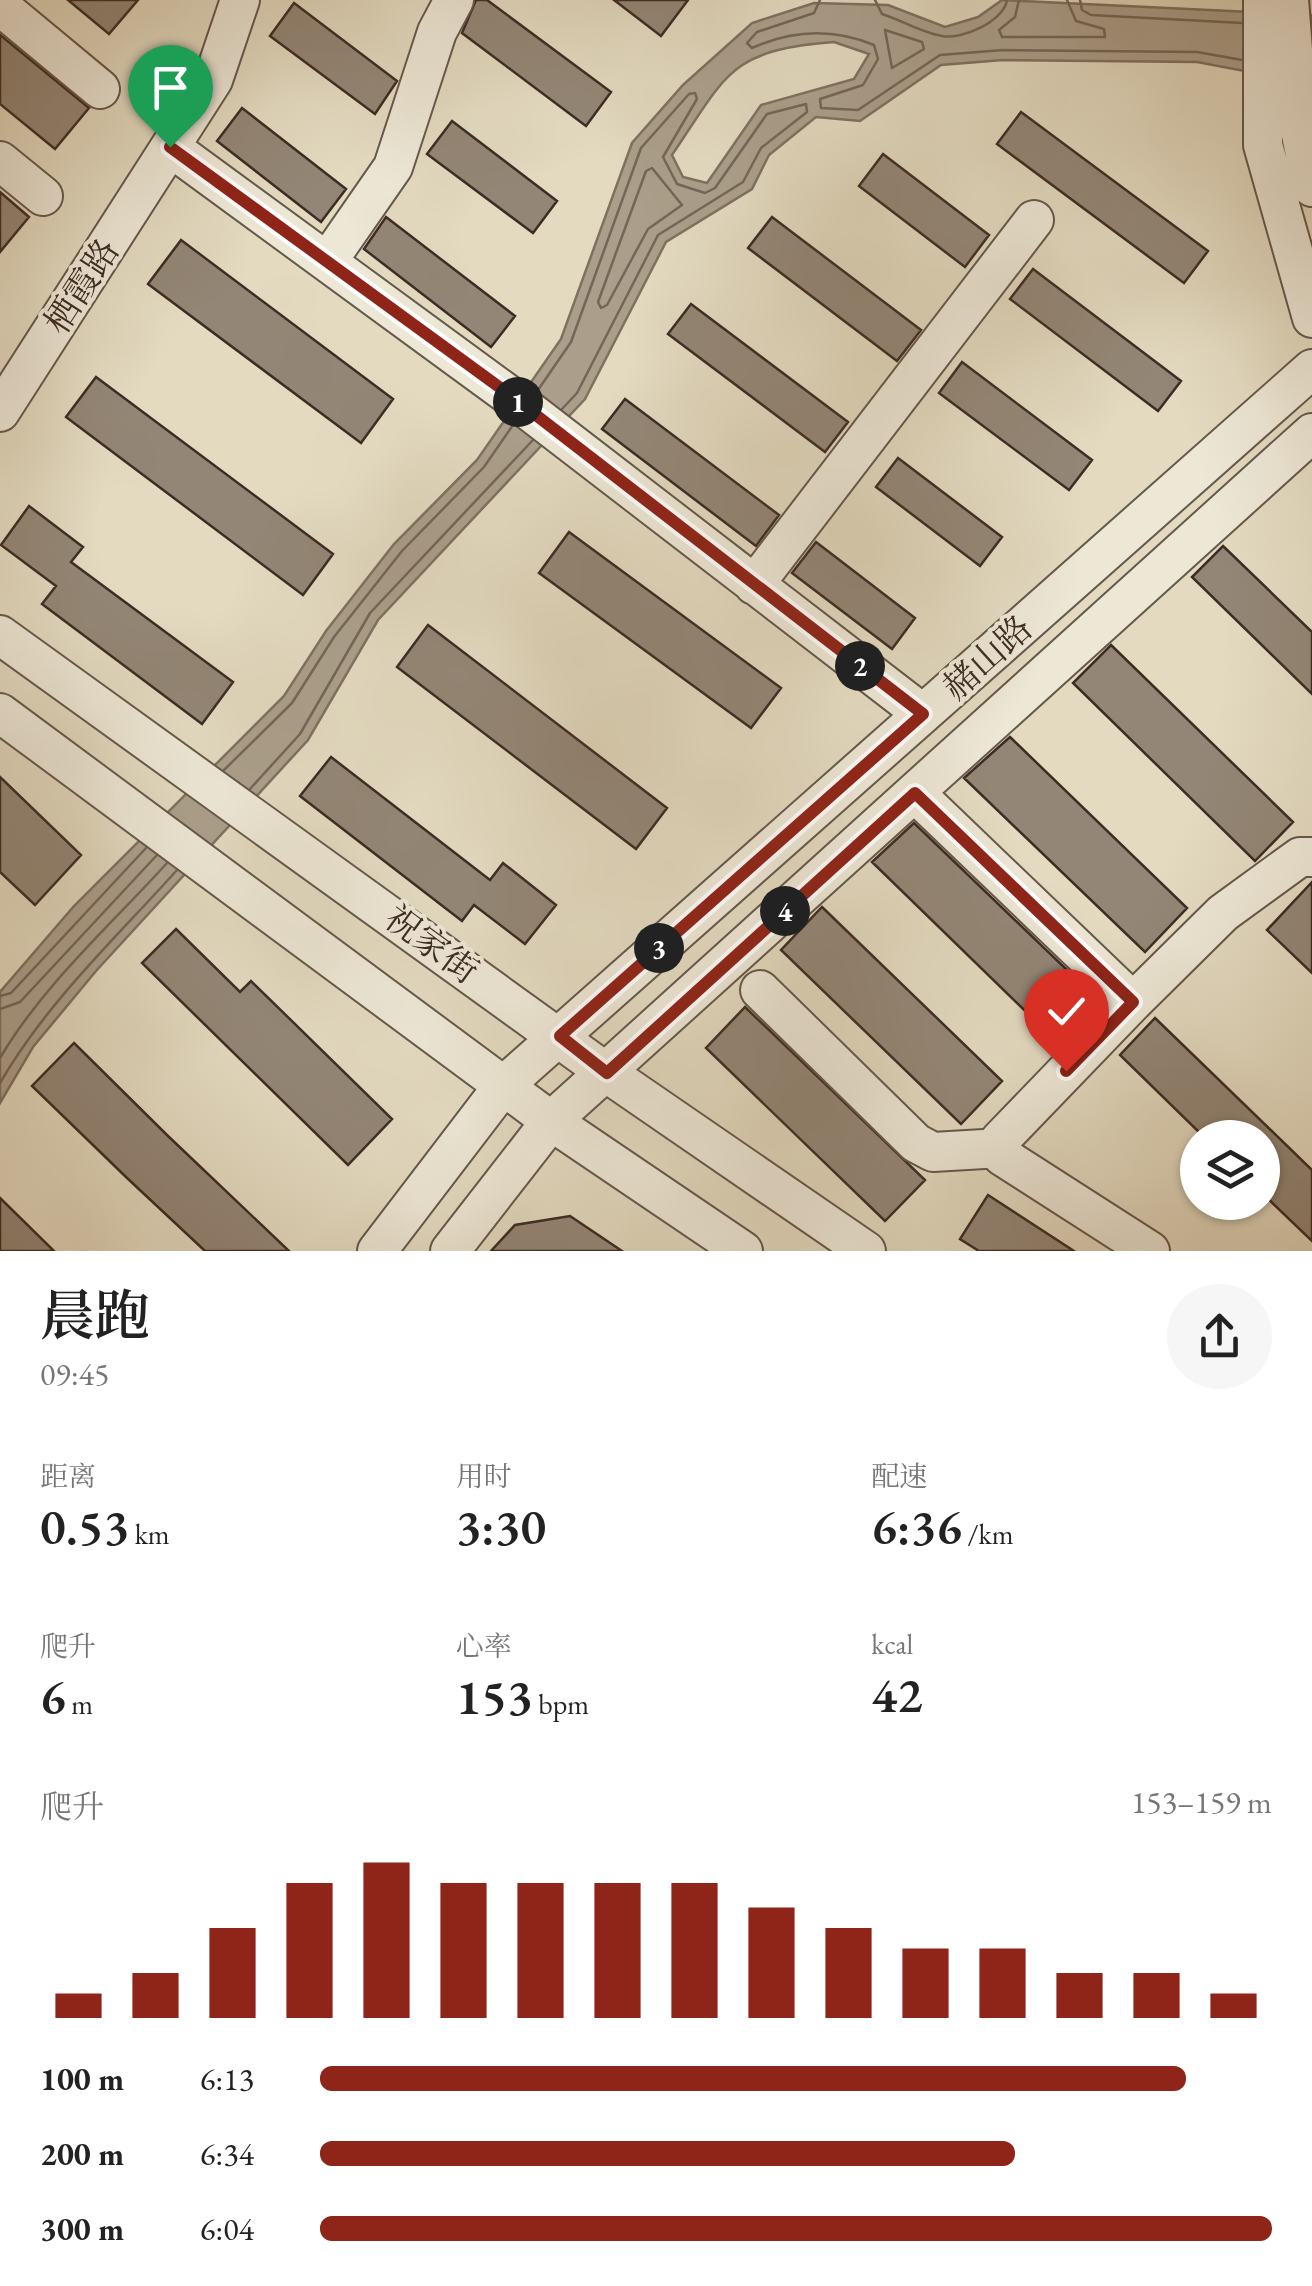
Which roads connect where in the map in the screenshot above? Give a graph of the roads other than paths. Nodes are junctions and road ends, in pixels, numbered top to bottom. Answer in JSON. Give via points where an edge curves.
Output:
{"nodes":[{"id":1,"x":240,"y":0,"type":"edge"},
{"id":2,"x":454,"y":0,"type":"edge"},
{"id":3,"x":1263,"y":0,"type":"edge"},
{"id":4,"x":1289,"y":0,"type":"edge"},
{"id":5,"x":0,"y":6,"type":"edge"},
{"id":6,"x":100,"y":89,"type":"dead end"},
{"id":7,"x":170,"y":147,"type":"junction"},
{"id":8,"x":0,"y":161,"type":"edge"},
{"id":9,"x":1312,"y":187,"type":"edge"},
{"id":10,"x":43,"y":196,"type":"dead end"},
{"id":11,"x":1034,"y":220,"type":"dead end"},
{"id":12,"x":328,"y":262,"type":"junction"},
{"id":13,"x":1312,"y":318,"type":"edge"},
{"id":14,"x":1312,"y":369,"type":"edge"},
{"id":15,"x":0,"y":412,"type":"edge"},
{"id":16,"x":1312,"y":433,"type":"edge"},
{"id":17,"x":754,"y":585,"type":"junction"},
{"id":18,"x":0,"y":635,"type":"edge"},
{"id":19,"x":0,"y":713,"type":"edge"},
{"id":20,"x":923,"y":714,"type":"junction"},
{"id":21,"x":915,"y":793,"type":"junction"},
{"id":22,"x":1312,"y":858,"type":"edge"},
{"id":23,"x":760,"y":990,"type":"dead end"},
{"id":24,"x":1133,"y":1002,"type":"junction"},
{"id":25,"x":560,"y":1036,"type":"junction"},
{"id":26,"x":607,"y":1073,"type":"junction"},
{"id":27,"x":504,"y":1086,"type":"junction"},
{"id":28,"x":552,"y":1121,"type":"junction"},
{"id":29,"x":1001,"y":1148,"type":"junction"},
{"id":30,"x":377,"y":1251,"type":"edge"},
{"id":31,"x":450,"y":1251,"type":"edge"},
{"id":32,"x":743,"y":1251,"type":"edge"},
{"id":33,"x":866,"y":1251,"type":"edge"},
{"id":34,"x":1150,"y":1251,"type":"edge"}],
"edges":[{"from":1,"to":7,"type":"street","name":"栖霞路","via":[[213,80]]},
{"from":2,"to":12,"type":"street","via":[[393,167]]},
{"from":3,"to":13,"type":"street","via":[[1263,145]]},
{"from":4,"to":9,"type":"street"},
{"from":5,"to":6,"type":"street"},
{"from":7,"to":12,"type":"street"},
{"from":7,"to":15,"type":"street","name":"栖霞路"},
{"from":8,"to":10,"type":"street"},
{"from":11,"to":17,"type":"street"},
{"from":12,"to":17,"type":"street"},
{"from":14,"to":20,"type":"street","name":"赭山路"},
{"from":16,"to":21,"type":"street","name":"赭山路"},
{"from":17,"to":20,"type":"street"},
{"from":18,"to":25,"type":"street","name":"祝家街"},
{"from":19,"to":27,"type":"street","name":"祝家街"},
{"from":20,"to":25,"type":"street","name":"赭山路"},
{"from":21,"to":24,"type":"street"},
{"from":21,"to":26,"type":"street","name":"赭山路"},
{"from":22,"to":24,"type":"street","via":[[1300,857],[1223,913]]},
{"from":23,"to":29,"type":"street","via":[[916,1143],[933,1152]]},
{"from":24,"to":29,"type":"street","via":[[1000,1140]]},
{"from":25,"to":26,"type":"street","name":"祝家街"},
{"from":25,"to":27,"type":"street","name":"赭山路"},
{"from":26,"to":28,"type":"street","name":"赭山路"},
{"from":26,"to":33,"type":"street","name":"祝家街"},
{"from":27,"to":28,"type":"street","name":"祝家街"},
{"from":27,"to":30,"type":"street","name":"赭山路"},
{"from":28,"to":31,"type":"street","name":"赭山路"},
{"from":28,"to":32,"type":"street","name":"祝家街"},
{"from":29,"to":34,"type":"street","via":[[1002,1156]]}]}
